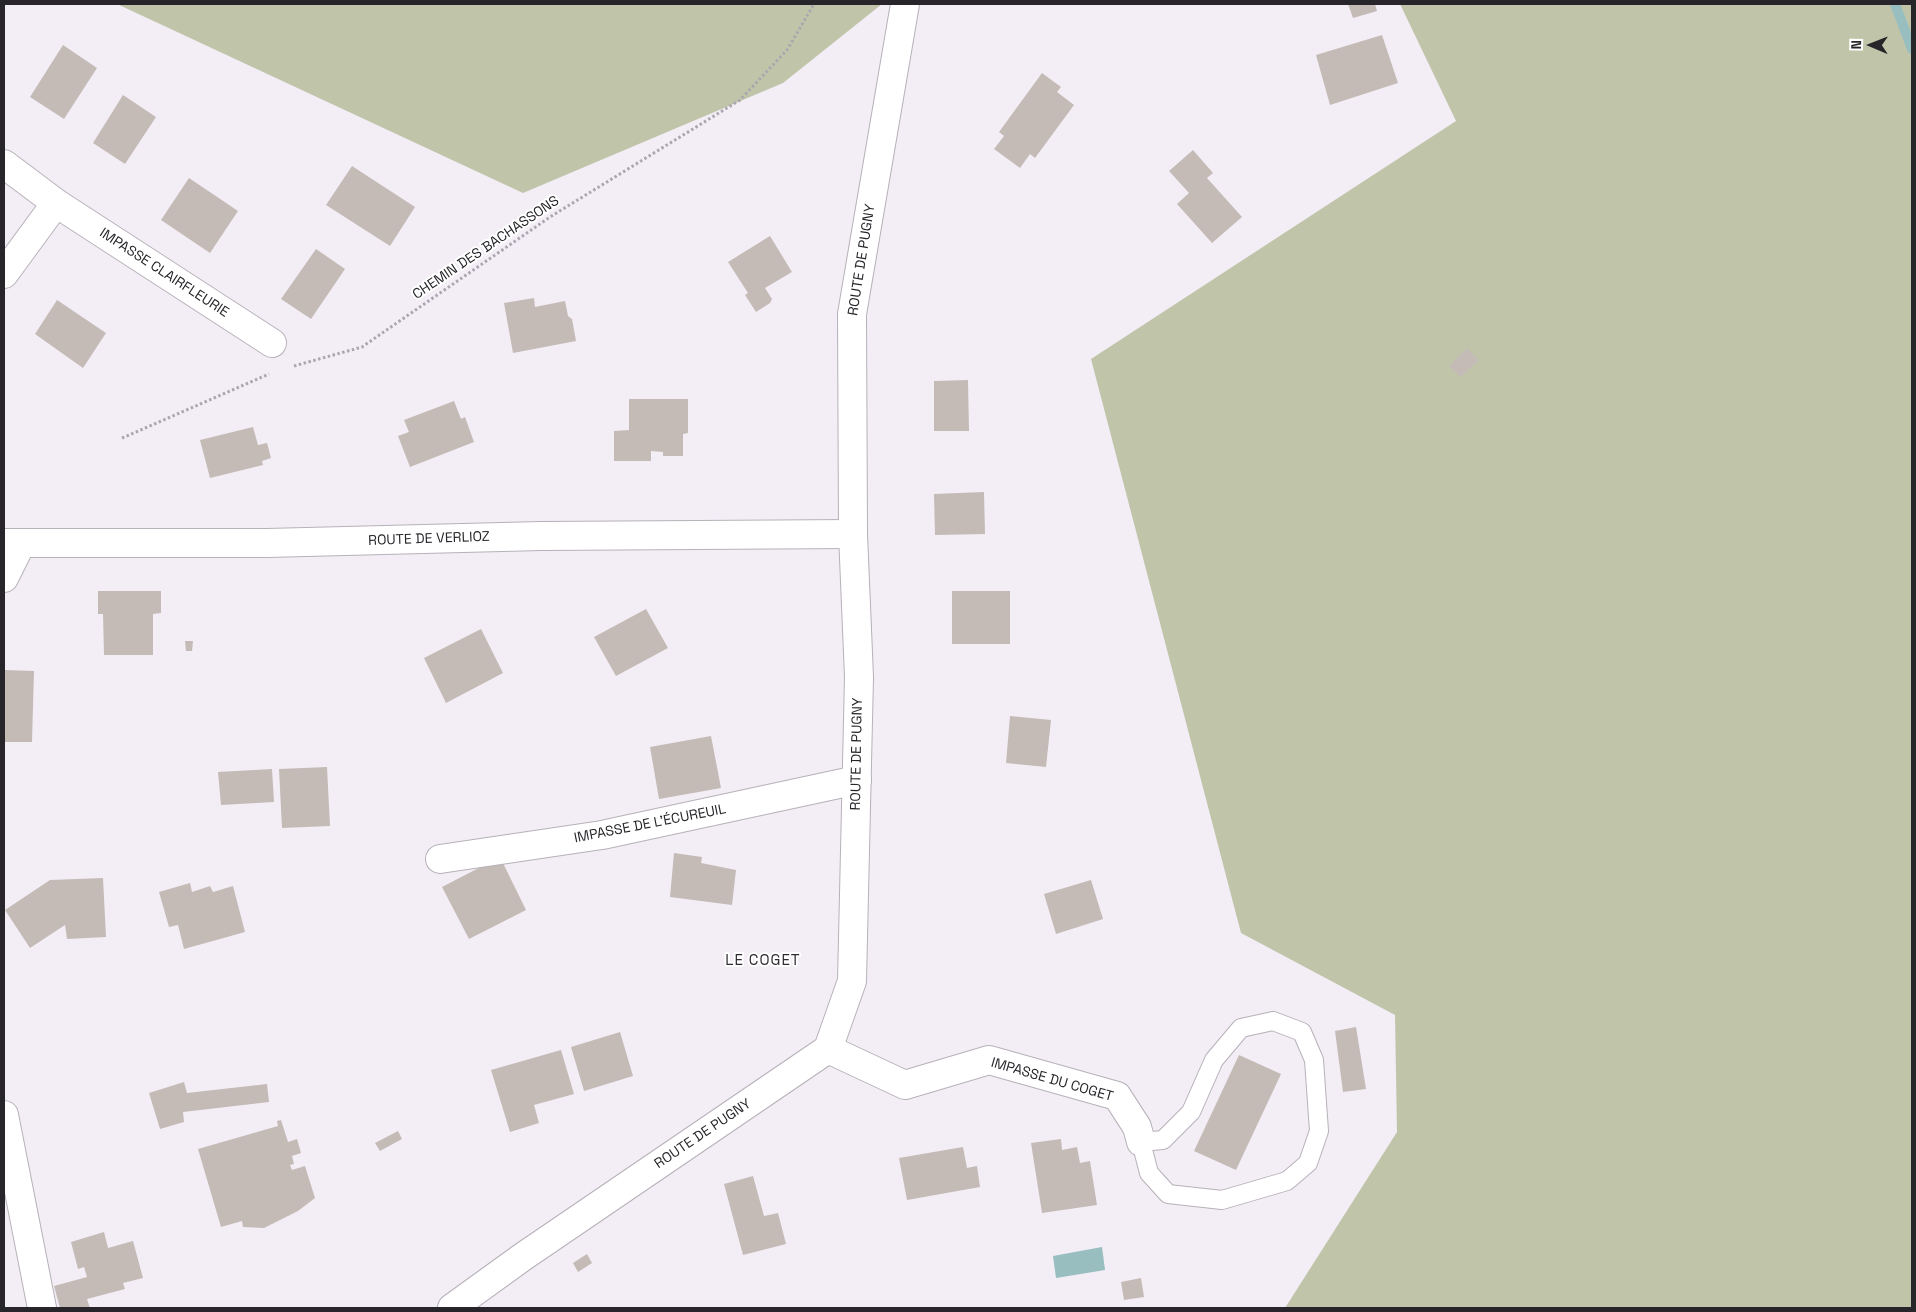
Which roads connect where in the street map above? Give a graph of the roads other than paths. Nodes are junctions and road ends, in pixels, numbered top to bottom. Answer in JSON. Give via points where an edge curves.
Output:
{"nodes":[{"id":1,"x":905,"y":4,"type":"edge"},
{"id":2,"x":4,"y":164,"type":"edge"},
{"id":3,"x":56,"y":203,"type":"junction"},
{"id":4,"x":4,"y":274,"type":"edge"},
{"id":5,"x":272,"y":343,"type":"dead end"},
{"id":6,"x":853,"y":534,"type":"junction"},
{"id":7,"x":12,"y":544,"type":"edge"},
{"id":8,"x":4,"y":578,"type":"edge"},
{"id":9,"x":857,"y":780,"type":"junction"},
{"id":10,"x":440,"y":858,"type":"dead end"},
{"id":11,"x":828,"y":1049,"type":"junction"},
{"id":12,"x":4,"y":1115,"type":"edge"},
{"id":13,"x":1141,"y":1142,"type":"junction"},
{"id":14,"x":42,"y":1308,"type":"edge"},
{"id":15,"x":452,"y":1308,"type":"edge"}],
"edges":[{"from":1,"to":6,"type":"street","name":"ROUTE DE PUGNY","via":[[852,314]]},
{"from":2,"to":3,"type":"street","name":"IMPASSE CLAIRFLEURIE"},
{"from":3,"to":4,"type":"street"},
{"from":3,"to":5,"type":"street","name":"IMPASSE CLAIRFLEURIE"},
{"from":6,"to":7,"type":"street","name":"ROUTE DE VERLIOZ"},
{"from":6,"to":9,"type":"street","name":"ROUTE DE PUGNY","via":[[859,677]]},
{"from":7,"to":8,"type":"street"},
{"from":9,"to":10,"type":"street","name":"IMPASSE DE L'ÉCUREUIL","via":[[602,835]]},
{"from":9,"to":11,"type":"street","name":"ROUTE DE PUGNY","via":[[852,981]]},
{"from":11,"to":13,"type":"street","name":"IMPASSE DU COGET","via":[[905,1085],[989,1060],[1117,1096],[1137,1127]]},
{"from":11,"to":15,"type":"street","name":"ROUTE DE PUGNY"},
{"from":12,"to":14,"type":"street"},
{"from":13,"to":13,"type":"lane","name":"IMPASSE DU COGET","via":[[1149,1173],[1168,1194],[1222,1200],[1287,1181],[1308,1163],[1319,1131],[1314,1060],[1302,1032],[1273,1021],[1242,1028],[1214,1060],[1191,1112],[1163,1140]]}]}
